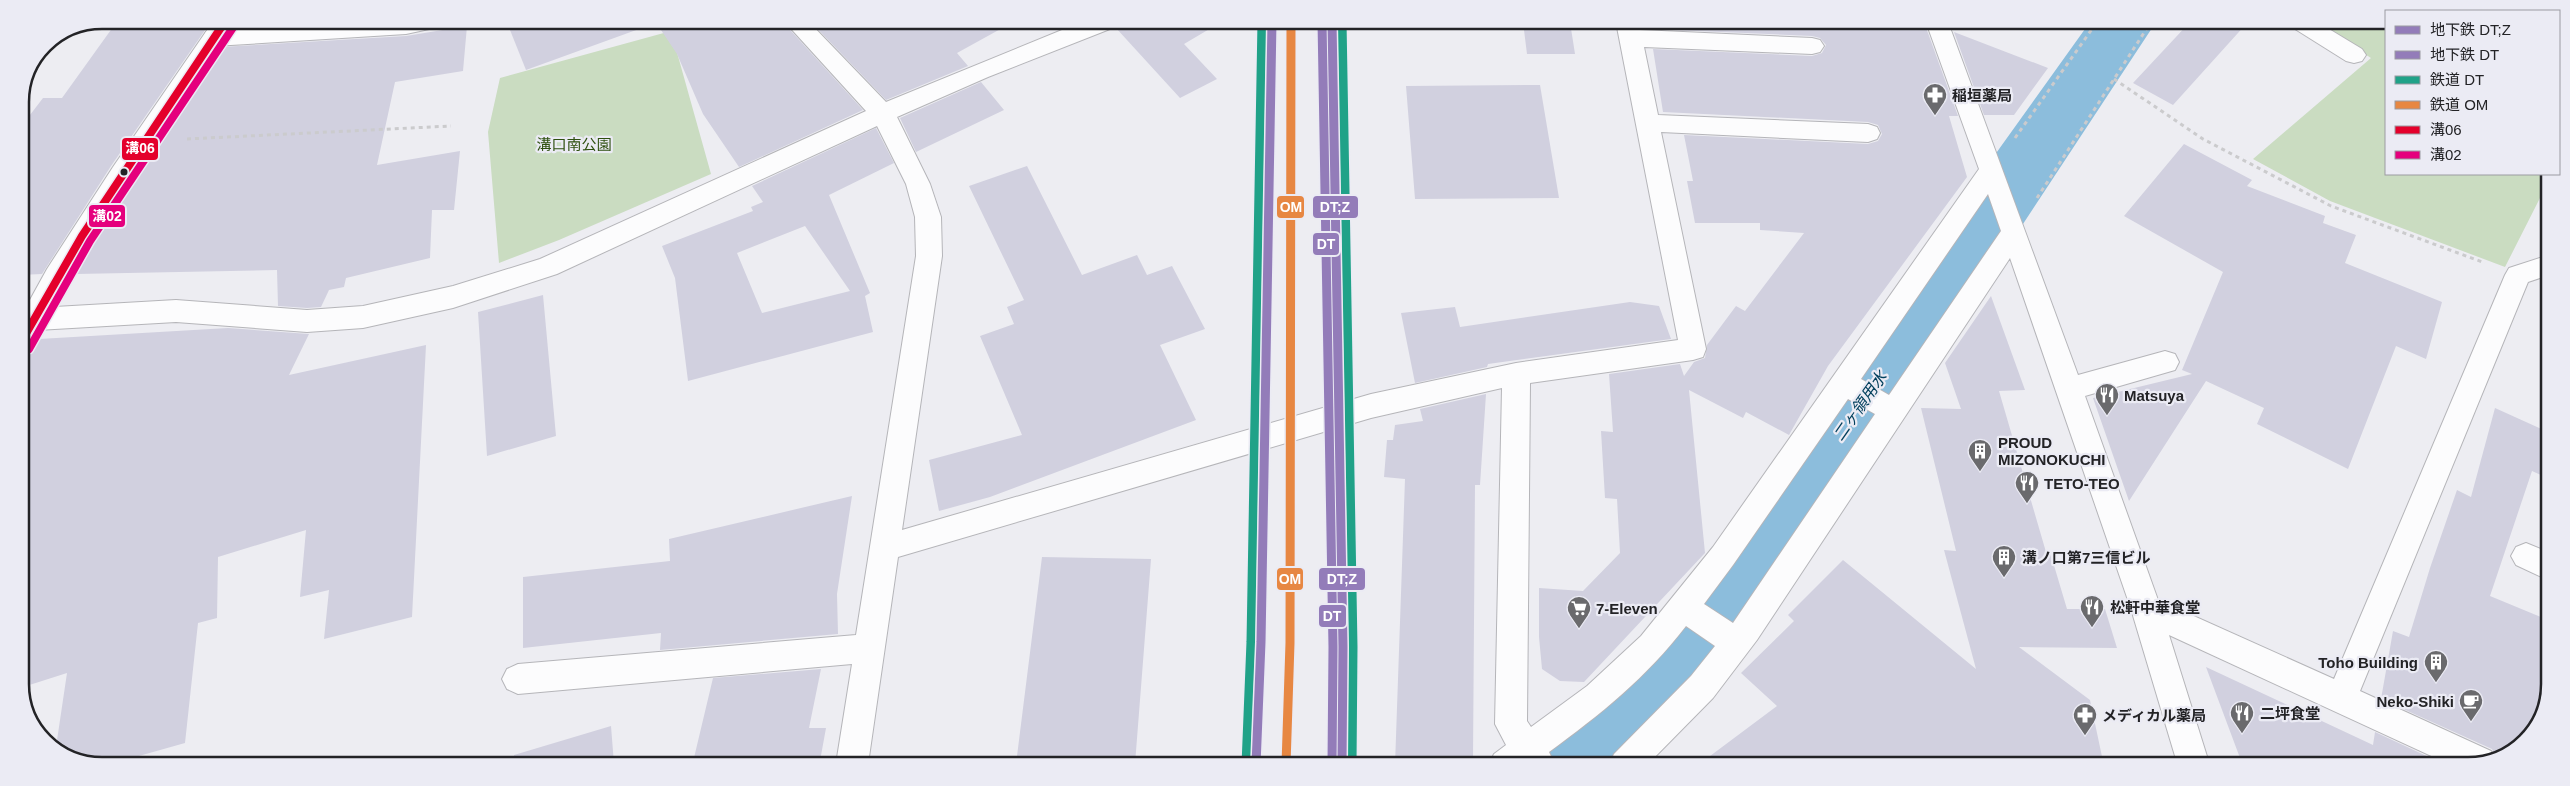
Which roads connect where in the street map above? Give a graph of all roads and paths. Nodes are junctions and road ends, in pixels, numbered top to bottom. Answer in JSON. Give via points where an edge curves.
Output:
{"nodes":[{"id":1,"x":220,"y":29,"type":"edge"},
{"id":2,"x":803,"y":29,"type":"edge"},
{"id":3,"x":1087,"y":29,"type":"edge"},
{"id":4,"x":1940,"y":29,"type":"edge"},
{"id":5,"x":2092,"y":29,"type":"edge"},
{"id":6,"x":2146,"y":29,"type":"edge"},
{"id":7,"x":2313,"y":29,"type":"edge"},
{"id":8,"x":1629,"y":30,"type":"edge"},
{"id":9,"x":1812,"y":46,"type":"dead end"},
{"id":10,"x":2354,"y":55,"type":"dead end"},
{"id":11,"x":2114,"y":79,"type":"junction"},
{"id":12,"x":882,"y":113,"type":"junction"},
{"id":13,"x":1647,"y":123,"type":"junction"},
{"id":14,"x":451,"y":126,"type":"dead end"},
{"id":15,"x":1868,"y":133,"type":"dead end"},
{"id":16,"x":144,"y":142,"type":"junction"},
{"id":17,"x":1994,"y":177,"type":"junction"},
{"id":18,"x":2011,"y":226,"type":"junction"},
{"id":19,"x":2541,"y":267,"type":"edge"},
{"id":20,"x":2518,"y":275,"type":"junction"},
{"id":21,"x":29,"y":316,"type":"edge"},
{"id":22,"x":29,"y":319,"type":"edge"},
{"id":23,"x":2165,"y":362,"type":"dead end"},
{"id":24,"x":1516,"y":374,"type":"junction"},
{"id":25,"x":1843,"y":384,"type":"junction"},
{"id":26,"x":2068,"y":389,"type":"junction"},
{"id":27,"x":1894,"y":410,"type":"junction"},
{"id":28,"x":885,"y":548,"type":"junction"},
{"id":29,"x":1684,"y":607,"type":"junction"},
{"id":30,"x":2146,"y":609,"type":"junction"},
{"id":31,"x":1736,"y":643,"type":"junction"},
{"id":32,"x":870,"y":648,"type":"junction"},
{"id":33,"x":518,"y":679,"type":"dead end"},
{"id":34,"x":2341,"y":700,"type":"junction"},
{"id":35,"x":853,"y":757,"type":"edge"},
{"id":36,"x":1525,"y":757,"type":"edge"},
{"id":37,"x":1531,"y":757,"type":"edge"},
{"id":38,"x":1633,"y":757,"type":"edge"},
{"id":39,"x":2191,"y":757,"type":"edge"},
{"id":40,"x":2469,"y":757,"type":"edge"}],
"edges":[{"from":1,"to":16,"type":"street"},
{"from":2,"to":12,"type":"street"},
{"from":3,"to":12,"type":"street"},
{"from":4,"to":17,"type":"street"},
{"from":5,"to":17,"type":"path"},
{"from":6,"to":11,"type":"path"},
{"from":7,"to":10,"type":"street"},
{"from":8,"to":9,"type":"street"},
{"from":8,"to":13,"type":"street"},
{"from":11,"to":18,"type":"path"},
{"from":11,"to":20,"type":"path","via":[[2203,139],[2331,206]]},
{"from":12,"to":22,"type":"street","via":[[548,267],[453,297],[363,317],[307,321],[176,311]]},
{"from":12,"to":28,"type":"street","via":[[918,184],[928,216],[929,256]]},
{"from":13,"to":15,"type":"street"},
{"from":13,"to":24,"type":"street","via":[[1694,349]]},
{"from":14,"to":16,"type":"path"},
{"from":16,"to":21,"type":"street"},
{"from":17,"to":18,"type":"street"},
{"from":17,"to":25,"type":"street"},
{"from":18,"to":26,"type":"street"},
{"from":18,"to":27,"type":"street"},
{"from":19,"to":20,"type":"street"},
{"from":20,"to":34,"type":"street"},
{"from":23,"to":26,"type":"street"},
{"from":24,"to":28,"type":"street","via":[[1371,406]]},
{"from":24,"to":36,"type":"street","via":[[1511,724]]},
{"from":25,"to":27,"type":"street"},
{"from":25,"to":29,"type":"street"},
{"from":26,"to":30,"type":"street"},
{"from":27,"to":31,"type":"street"},
{"from":28,"to":32,"type":"street"},
{"from":29,"to":31,"type":"street"},
{"from":29,"to":37,"type":"street","via":[[1652,646]]},
{"from":30,"to":34,"type":"street"},
{"from":30,"to":39,"type":"street"},
{"from":31,"to":38,"type":"street","via":[[1702,688]]},
{"from":32,"to":33,"type":"street"},
{"from":32,"to":35,"type":"street"},
{"from":34,"to":40,"type":"street"}]}
